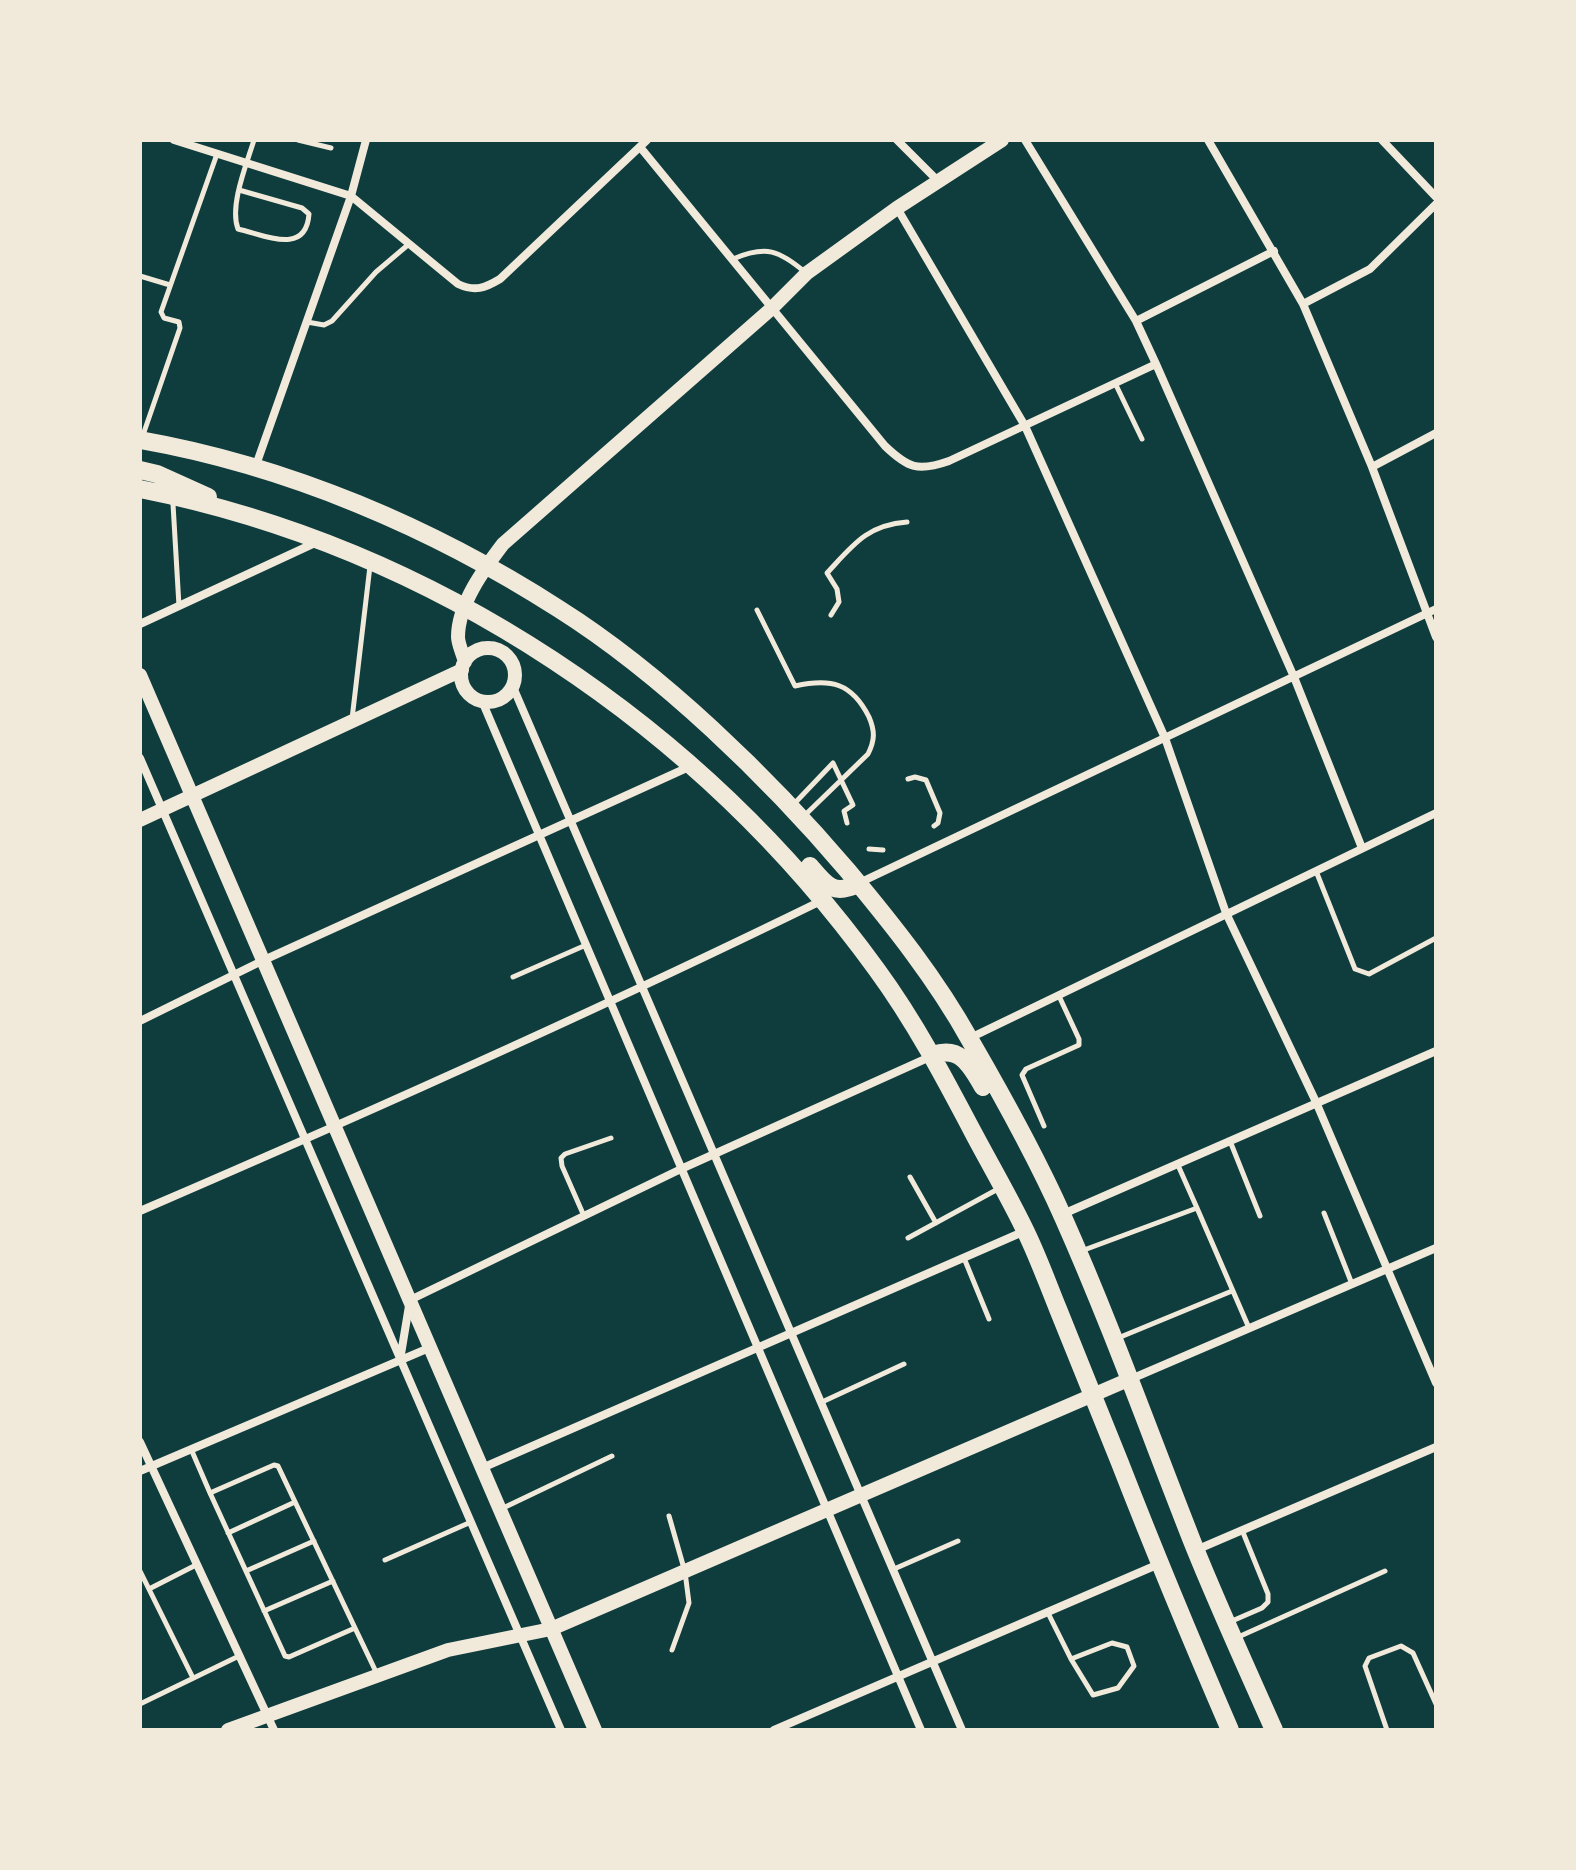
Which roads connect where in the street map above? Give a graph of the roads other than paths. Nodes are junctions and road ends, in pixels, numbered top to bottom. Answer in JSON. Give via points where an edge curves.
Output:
{"nodes":[{"id":1,"x":174,"y":140,"type":"edge"},
{"id":2,"x":254,"y":140,"type":"edge"},
{"id":3,"x":298,"y":140,"type":"edge"},
{"id":4,"x":366,"y":140,"type":"edge"},
{"id":5,"x":897,"y":140,"type":"edge"},
{"id":6,"x":1002,"y":140,"type":"edge"},
{"id":7,"x":1025,"y":140,"type":"edge"},
{"id":8,"x":1208,"y":140,"type":"edge"},
{"id":9,"x":1382,"y":140,"type":"edge"},
{"id":10,"x":643,"y":143,"type":"edge"},
{"id":11,"x":204,"y":145,"type":"edge"},
{"id":12,"x":331,"y":148,"type":"dead end"},
{"id":13,"x":217,"y":154,"type":"junction"},
{"id":14,"x":247,"y":162,"type":"junction"},
{"id":15,"x":938,"y":181,"type":"junction"},
{"id":16,"x":239,"y":190,"type":"junction"},
{"id":17,"x":351,"y":196,"type":"junction"},
{"id":18,"x":1436,"y":197,"type":"edge"},
{"id":19,"x":1436,"y":204,"type":"edge"},
{"id":20,"x":897,"y":208,"type":"junction"},
{"id":21,"x":409,"y":244,"type":"junction"},
{"id":22,"x":1274,"y":251,"type":"junction"},
{"id":23,"x":731,"y":259,"type":"junction"},
{"id":24,"x":807,"y":273,"type":"junction"},
{"id":25,"x":140,"y":276,"type":"edge"},
{"id":26,"x":170,"y":285,"type":"junction"},
{"id":27,"x":1303,"y":304,"type":"junction"},
{"id":28,"x":771,"y":309,"type":"junction"},
{"id":29,"x":1136,"y":321,"type":"junction"},
{"id":30,"x":306,"y":322,"type":"junction"},
{"id":31,"x":1156,"y":364,"type":"junction"},
{"id":32,"x":1115,"y":383,"type":"junction"},
{"id":33,"x":1025,"y":426,"type":"junction"},
{"id":34,"x":1436,"y":433,"type":"edge"},
{"id":35,"x":1142,"y":439,"type":"dead end"},
{"id":36,"x":140,"y":440,"type":"edge"},
{"id":37,"x":1372,"y":467,"type":"junction"},
{"id":38,"x":254,"y":468,"type":"junction"},
{"id":39,"x":140,"y":470,"type":"edge"},
{"id":40,"x":140,"y":489,"type":"edge"},
{"id":41,"x":173,"y":496,"type":"junction"},
{"id":42,"x":243,"y":514,"type":"junction"},
{"id":43,"x":907,"y":522,"type":"dead end"},
{"id":44,"x":320,"y":541,"type":"junction"},
{"id":45,"x":371,"y":561,"type":"junction"},
{"id":46,"x":487,"y":566,"type":"junction"},
{"id":47,"x":466,"y":606,"type":"junction"},
{"id":48,"x":179,"y":607,"type":"junction"},
{"id":49,"x":757,"y":610,"type":"dead end"},
{"id":50,"x":1432,"y":611,"type":"edge"},
{"id":51,"x":831,"y":615,"type":"dead end"},
{"id":52,"x":140,"y":624,"type":"edge"},
{"id":53,"x":517,"y":636,"type":"junction"},
{"id":54,"x":1436,"y":637,"type":"edge"},
{"id":55,"x":505,"y":653,"type":"junction"},
{"id":56,"x":463,"y":666,"type":"junction"},
{"id":57,"x":140,"y":675,"type":"edge"},
{"id":58,"x":1294,"y":677,"type":"junction"},
{"id":59,"x":513,"y":687,"type":"junction"},
{"id":60,"x":482,"y":701,"type":"junction"},
{"id":61,"x":352,"y":721,"type":"junction"},
{"id":62,"x":1165,"y":738,"type":"junction"},
{"id":63,"x":140,"y":758,"type":"edge"},
{"id":64,"x":692,"y":766,"type":"junction"},
{"id":65,"x":840,"y":779,"type":"junction"},
{"id":66,"x":908,"y":779,"type":"dead end"},
{"id":67,"x":191,"y":795,"type":"junction"},
{"id":68,"x":162,"y":809,"type":"junction"},
{"id":69,"x":797,"y":812,"type":"junction"},
{"id":70,"x":1436,"y":813,"type":"edge"},
{"id":71,"x":140,"y":820,"type":"edge"},
{"id":72,"x":571,"y":822,"type":"junction"},
{"id":73,"x":847,"y":823,"type":"dead end"},
{"id":74,"x":934,"y":826,"type":"dead end"},
{"id":75,"x":540,"y":837,"type":"junction"},
{"id":76,"x":1362,"y":848,"type":"junction"},
{"id":77,"x":869,"y":849,"type":"dead end"},
{"id":78,"x":883,"y":850,"type":"dead end"},
{"id":79,"x":785,"y":856,"type":"junction"},
{"id":80,"x":1316,"y":870,"type":"junction"},
{"id":81,"x":858,"y":884,"type":"junction"},
{"id":82,"x":823,"y":900,"type":"junction"},
{"id":83,"x":1226,"y":913,"type":"junction"},
{"id":84,"x":1436,"y":938,"type":"edge"},
{"id":85,"x":586,"y":945,"type":"junction"},
{"id":86,"x":264,"y":960,"type":"junction"},
{"id":87,"x":235,"y":974,"type":"junction"},
{"id":88,"x":513,"y":977,"type":"dead end"},
{"id":89,"x":643,"y":988,"type":"junction"},
{"id":90,"x":1058,"y":995,"type":"junction"},
{"id":91,"x":611,"y":1003,"type":"junction"},
{"id":92,"x":140,"y":1021,"type":"edge"},
{"id":93,"x":970,"y":1038,"type":"junction"},
{"id":94,"x":1436,"y":1051,"type":"edge"},
{"id":95,"x":933,"y":1055,"type":"junction"},
{"id":96,"x":1316,"y":1102,"type":"junction"},
{"id":97,"x":1044,"y":1126,"type":"dead end"},
{"id":98,"x":336,"y":1128,"type":"junction"},
{"id":99,"x":1024,"y":1137,"type":"junction"},
{"id":100,"x":611,"y":1138,"type":"dead end"},
{"id":101,"x":307,"y":1140,"type":"junction"},
{"id":102,"x":1229,"y":1140,"type":"junction"},
{"id":103,"x":715,"y":1156,"type":"junction"},
{"id":104,"x":1177,"y":1163,"type":"junction"},
{"id":105,"x":681,"y":1169,"type":"junction"},
{"id":106,"x":910,"y":1177,"type":"dead end"},
{"id":107,"x":1002,"y":1186,"type":"junction"},
{"id":108,"x":1197,"y":1208,"type":"junction"},
{"id":109,"x":140,"y":1211,"type":"edge"},
{"id":110,"x":1324,"y":1213,"type":"dead end"},
{"id":111,"x":1062,"y":1214,"type":"junction"},
{"id":112,"x":584,"y":1216,"type":"junction"},
{"id":113,"x":1260,"y":1216,"type":"dead end"},
{"id":114,"x":936,"y":1223,"type":"junction"},
{"id":115,"x":1025,"y":1230,"type":"junction"},
{"id":116,"x":908,"y":1238,"type":"dead end"},
{"id":117,"x":1436,"y":1248,"type":"edge"},
{"id":118,"x":1077,"y":1252,"type":"junction"},
{"id":119,"x":964,"y":1258,"type":"junction"},
{"id":120,"x":1387,"y":1269,"type":"junction"},
{"id":121,"x":1352,"y":1284,"type":"junction"},
{"id":122,"x":1232,"y":1291,"type":"junction"},
{"id":123,"x":410,"y":1300,"type":"junction"},
{"id":124,"x":989,"y":1319,"type":"dead end"},
{"id":125,"x":1249,"y":1328,"type":"junction"},
{"id":126,"x":791,"y":1333,"type":"junction"},
{"id":127,"x":1114,"y":1340,"type":"junction"},
{"id":128,"x":758,"y":1347,"type":"junction"},
{"id":129,"x":429,"y":1348,"type":"junction"},
{"id":130,"x":400,"y":1360,"type":"junction"},
{"id":131,"x":904,"y":1364,"type":"dead end"},
{"id":132,"x":1130,"y":1379,"type":"junction"},
{"id":133,"x":1436,"y":1383,"type":"edge"},
{"id":134,"x":1093,"y":1395,"type":"junction"},
{"id":135,"x":821,"y":1403,"type":"junction"},
{"id":136,"x":140,"y":1442,"type":"edge"},
{"id":137,"x":1436,"y":1447,"type":"edge"},
{"id":138,"x":191,"y":1449,"type":"junction"},
{"id":139,"x":612,"y":1456,"type":"dead end"},
{"id":140,"x":151,"y":1466,"type":"junction"},
{"id":141,"x":482,"y":1468,"type":"junction"},
{"id":142,"x":140,"y":1471,"type":"edge"},
{"id":143,"x":210,"y":1493,"type":"junction"},
{"id":144,"x":861,"y":1495,"type":"junction"},
{"id":145,"x":295,"y":1502,"type":"junction"},
{"id":146,"x":500,"y":1510,"type":"junction"},
{"id":147,"x":827,"y":1510,"type":"junction"},
{"id":148,"x":669,"y":1516,"type":"dead end"},
{"id":149,"x":472,"y":1522,"type":"junction"},
{"id":150,"x":1242,"y":1530,"type":"junction"},
{"id":151,"x":228,"y":1533,"type":"junction"},
{"id":152,"x":314,"y":1541,"type":"junction"},
{"id":153,"x":958,"y":1541,"type":"dead end"},
{"id":154,"x":1196,"y":1550,"type":"junction"},
{"id":155,"x":385,"y":1560,"type":"dead end"},
{"id":156,"x":197,"y":1564,"type":"junction"},
{"id":157,"x":1159,"y":1564,"type":"junction"},
{"id":158,"x":893,"y":1569,"type":"junction"},
{"id":159,"x":140,"y":1571,"type":"edge"},
{"id":160,"x":246,"y":1571,"type":"junction"},
{"id":161,"x":1385,"y":1571,"type":"dead end"},
{"id":162,"x":685,"y":1572,"type":"junction"},
{"id":163,"x":333,"y":1581,"type":"junction"},
{"id":164,"x":149,"y":1589,"type":"junction"},
{"id":165,"x":264,"y":1611,"type":"junction"},
{"id":166,"x":1047,"y":1611,"type":"junction"},
{"id":167,"x":355,"y":1628,"type":"junction"},
{"id":168,"x":551,"y":1629,"type":"junction"},
{"id":169,"x":1231,"y":1631,"type":"junction"},
{"id":170,"x":518,"y":1634,"type":"junction"},
{"id":171,"x":672,"y":1650,"type":"dead end"},
{"id":172,"x":240,"y":1656,"type":"junction"},
{"id":173,"x":1071,"y":1659,"type":"junction"},
{"id":174,"x":932,"y":1661,"type":"junction"},
{"id":175,"x":377,"y":1675,"type":"junction"},
{"id":176,"x":897,"y":1675,"type":"junction"},
{"id":177,"x":193,"y":1678,"type":"junction"},
{"id":178,"x":140,"y":1704,"type":"edge"},
{"id":179,"x":1436,"y":1704,"type":"edge"},
{"id":180,"x":267,"y":1715,"type":"junction"},
{"id":181,"x":228,"y":1730,"type":"edge"},
{"id":182,"x":274,"y":1730,"type":"edge"},
{"id":183,"x":561,"y":1730,"type":"edge"},
{"id":184,"x":595,"y":1730,"type":"edge"},
{"id":185,"x":774,"y":1730,"type":"edge"},
{"id":186,"x":921,"y":1730,"type":"edge"},
{"id":187,"x":962,"y":1730,"type":"edge"},
{"id":188,"x":1230,"y":1730,"type":"edge"},
{"id":189,"x":1274,"y":1730,"type":"edge"},
{"id":190,"x":1387,"y":1730,"type":"edge"}],
"edges":[{"from":1,"to":11,"type":"street"},
{"from":2,"to":14,"type":"lane"},
{"from":3,"to":12,"type":"lane"},
{"from":4,"to":17,"type":"street"},
{"from":5,"to":15,"type":"street"},
{"from":6,"to":15,"type":"street"},
{"from":7,"to":29,"type":"street"},
{"from":8,"to":22,"type":"street"},
{"from":9,"to":18,"type":"street"},
{"from":10,"to":21,"type":"street","via":[[485,288],[458,284]]},
{"from":10,"to":23,"type":"street"},
{"from":11,"to":13,"type":"street"},
{"from":13,"to":14,"type":"street"},
{"from":13,"to":26,"type":"lane"},
{"from":14,"to":16,"type":"lane"},
{"from":14,"to":17,"type":"street"},
{"from":15,"to":20,"type":"street"},
{"from":16,"to":16,"type":"lane","via":[[238,229],[288,240],[301,237],[308,227],[309,214],[302,208]]},
{"from":17,"to":21,"type":"street"},
{"from":17,"to":30,"type":"street"},
{"from":19,"to":27,"type":"street","via":[[1370,269]]},
{"from":20,"to":24,"type":"street"},
{"from":20,"to":33,"type":"street"},
{"from":21,"to":30,"type":"lane","via":[[332,321]]},
{"from":22,"to":27,"type":"street"},
{"from":22,"to":29,"type":"street"},
{"from":23,"to":24,"type":"lane","via":[[763,250],[784,254]]},
{"from":23,"to":28,"type":"street"},
{"from":24,"to":28,"type":"street"},
{"from":25,"to":26,"type":"lane"},
{"from":26,"to":36,"type":"lane","via":[[161,312],[180,328]]},
{"from":27,"to":37,"type":"street"},
{"from":28,"to":33,"type":"street","via":[[902,462],[932,467]]},
{"from":28,"to":46,"type":"street","via":[[503,544]]},
{"from":29,"to":31,"type":"street"},
{"from":30,"to":38,"type":"street"},
{"from":31,"to":32,"type":"street"},
{"from":31,"to":58,"type":"street"},
{"from":32,"to":33,"type":"street"},
{"from":32,"to":35,"type":"lane"},
{"from":33,"to":62,"type":"street"},
{"from":34,"to":37,"type":"street"},
{"from":36,"to":38,"type":"highway"},
{"from":37,"to":50,"type":"street"},
{"from":38,"to":46,"type":"highway","via":[[331,494]]},
{"from":39,"to":42,"type":"highway"},
{"from":40,"to":41,"type":"highway"},
{"from":41,"to":42,"type":"highway"},
{"from":41,"to":48,"type":"lane"},
{"from":42,"to":44,"type":"highway"},
{"from":43,"to":51,"type":"lane","via":[[886,524],[860,538],[827,573],[839,602]]},
{"from":44,"to":45,"type":"highway"},
{"from":44,"to":48,"type":"street"},
{"from":45,"to":47,"type":"highway"},
{"from":45,"to":61,"type":"lane"},
{"from":46,"to":47,"type":"street"},
{"from":46,"to":69,"type":"highway","via":[[628,658]]},
{"from":47,"to":53,"type":"highway"},
{"from":47,"to":56,"type":"street","via":[[458,638]]},
{"from":48,"to":52,"type":"street"},
{"from":49,"to":65,"type":"lane","via":[[795,686],[817,681],[849,689],[874,727],[868,754]]},
{"from":50,"to":54,"type":"street"},
{"from":50,"to":58,"type":"street"},
{"from":53,"to":55,"type":"street"},
{"from":53,"to":64,"type":"highway","via":[[630,714]]},
{"from":55,"to":56,"type":"street","via":[[479,650]]},
{"from":55,"to":59,"type":"street","via":[[515,669]]},
{"from":56,"to":60,"type":"street","via":[[464,686]]},
{"from":56,"to":61,"type":"street"},
{"from":57,"to":67,"type":"street"},
{"from":58,"to":62,"type":"street"},
{"from":58,"to":76,"type":"street"},
{"from":59,"to":60,"type":"street","via":[[500,699]]},
{"from":59,"to":72,"type":"street"},
{"from":60,"to":75,"type":"street"},
{"from":61,"to":67,"type":"street"},
{"from":62,"to":81,"type":"street"},
{"from":62,"to":83,"type":"street"},
{"from":63,"to":68,"type":"street"},
{"from":64,"to":72,"type":"street"},
{"from":64,"to":79,"type":"highway"},
{"from":65,"to":69,"type":"lane"},
{"from":65,"to":69,"type":"lane","via":[[833,763]]},
{"from":65,"to":73,"type":"lane","via":[[853,805],[844,811]]},
{"from":66,"to":74,"type":"lane","via":[[926,780],[941,818]]},
{"from":67,"to":68,"type":"street"},
{"from":67,"to":86,"type":"street"},
{"from":68,"to":71,"type":"street"},
{"from":68,"to":87,"type":"street"},
{"from":69,"to":81,"type":"highway"},
{"from":70,"to":76,"type":"street"},
{"from":72,"to":75,"type":"street"},
{"from":72,"to":89,"type":"street"},
{"from":75,"to":85,"type":"street"},
{"from":75,"to":86,"type":"street"},
{"from":76,"to":80,"type":"street"},
{"from":77,"to":78,"type":"lane"},
{"from":79,"to":81,"type":"highway","via":[[808,864],[829,887]]},
{"from":79,"to":82,"type":"highway"},
{"from":80,"to":83,"type":"street"},
{"from":80,"to":84,"type":"lane","via":[[1361,973],[1369,974]]},
{"from":81,"to":93,"type":"highway","via":[[928,970]]},
{"from":82,"to":89,"type":"street"},
{"from":82,"to":95,"type":"highway"},
{"from":83,"to":90,"type":"street"},
{"from":83,"to":96,"type":"street"},
{"from":85,"to":88,"type":"lane"},
{"from":85,"to":91,"type":"street"},
{"from":86,"to":87,"type":"street"},
{"from":86,"to":98,"type":"street"},
{"from":87,"to":92,"type":"street"},
{"from":87,"to":101,"type":"street"},
{"from":89,"to":91,"type":"street"},
{"from":89,"to":103,"type":"street"},
{"from":90,"to":93,"type":"street"},
{"from":90,"to":97,"type":"lane","via":[[1079,1045],[1022,1075]]},
{"from":91,"to":98,"type":"street"},
{"from":91,"to":105,"type":"street"},
{"from":93,"to":99,"type":"highway"},
{"from":94,"to":96,"type":"street"},
{"from":95,"to":99,"type":"highway","via":[[949,1051],[964,1058],[1004,1126]]},
{"from":95,"to":103,"type":"street"},
{"from":95,"to":107,"type":"highway"},
{"from":96,"to":102,"type":"street"},
{"from":96,"to":120,"type":"street"},
{"from":98,"to":101,"type":"street"},
{"from":98,"to":123,"type":"street"},
{"from":99,"to":111,"type":"highway"},
{"from":100,"to":112,"type":"lane","via":[[561,1158]]},
{"from":101,"to":109,"type":"street"},
{"from":101,"to":130,"type":"street"},
{"from":102,"to":104,"type":"street"},
{"from":102,"to":113,"type":"lane"},
{"from":103,"to":105,"type":"street"},
{"from":103,"to":126,"type":"street"},
{"from":104,"to":108,"type":"lane"},
{"from":104,"to":111,"type":"street"},
{"from":105,"to":112,"type":"street"},
{"from":105,"to":128,"type":"street"},
{"from":106,"to":114,"type":"lane"},
{"from":107,"to":114,"type":"lane"},
{"from":107,"to":115,"type":"highway"},
{"from":108,"to":118,"type":"lane"},
{"from":108,"to":122,"type":"lane"},
{"from":110,"to":121,"type":"lane"},
{"from":111,"to":118,"type":"highway"},
{"from":112,"to":123,"type":"street"},
{"from":114,"to":116,"type":"lane"},
{"from":115,"to":119,"type":"street"},
{"from":115,"to":134,"type":"highway"},
{"from":117,"to":120,"type":"street"},
{"from":118,"to":127,"type":"highway"},
{"from":119,"to":124,"type":"lane"},
{"from":119,"to":126,"type":"street"},
{"from":120,"to":121,"type":"street"},
{"from":120,"to":133,"type":"street"},
{"from":121,"to":125,"type":"street"},
{"from":122,"to":125,"type":"lane"},
{"from":122,"to":127,"type":"lane"},
{"from":123,"to":129,"type":"street"},
{"from":123,"to":130,"type":"street"},
{"from":125,"to":132,"type":"street"},
{"from":126,"to":128,"type":"street"},
{"from":126,"to":135,"type":"street"},
{"from":127,"to":132,"type":"highway"},
{"from":128,"to":141,"type":"street"},
{"from":128,"to":147,"type":"street"},
{"from":129,"to":130,"type":"street"},
{"from":129,"to":141,"type":"street"},
{"from":130,"to":138,"type":"street"},
{"from":130,"to":149,"type":"street"},
{"from":131,"to":135,"type":"lane"},
{"from":132,"to":134,"type":"street"},
{"from":132,"to":154,"type":"highway"},
{"from":134,"to":144,"type":"street"},
{"from":134,"to":157,"type":"highway"},
{"from":135,"to":144,"type":"street"},
{"from":136,"to":140,"type":"street"},
{"from":137,"to":150,"type":"street"},
{"from":138,"to":140,"type":"street"},
{"from":138,"to":143,"type":"lane"},
{"from":139,"to":146,"type":"lane"},
{"from":140,"to":142,"type":"street"},
{"from":140,"to":156,"type":"street"},
{"from":141,"to":146,"type":"street"},
{"from":143,"to":145,"type":"lane","via":[[274,1465]]},
{"from":143,"to":151,"type":"lane"},
{"from":144,"to":147,"type":"street"},
{"from":144,"to":158,"type":"street"},
{"from":145,"to":151,"type":"lane"},
{"from":145,"to":152,"type":"lane"},
{"from":146,"to":168,"type":"street"},
{"from":147,"to":162,"type":"street"},
{"from":147,"to":176,"type":"street"},
{"from":148,"to":162,"type":"lane"},
{"from":149,"to":155,"type":"lane"},
{"from":149,"to":170,"type":"street"},
{"from":150,"to":154,"type":"street"},
{"from":150,"to":169,"type":"lane","via":[[1268,1602]]},
{"from":151,"to":160,"type":"lane"},
{"from":152,"to":160,"type":"lane"},
{"from":152,"to":163,"type":"lane"},
{"from":153,"to":158,"type":"lane"},
{"from":154,"to":169,"type":"highway"},
{"from":156,"to":164,"type":"lane"},
{"from":156,"to":172,"type":"street"},
{"from":157,"to":166,"type":"street"},
{"from":157,"to":188,"type":"highway"},
{"from":158,"to":174,"type":"street"},
{"from":159,"to":164,"type":"lane"},
{"from":160,"to":165,"type":"lane"},
{"from":161,"to":169,"type":"lane"},
{"from":162,"to":168,"type":"street"},
{"from":162,"to":171,"type":"lane","via":[[689,1603]]},
{"from":163,"to":165,"type":"lane"},
{"from":163,"to":167,"type":"lane"},
{"from":164,"to":177,"type":"lane"},
{"from":165,"to":167,"type":"lane","via":[[287,1657]]},
{"from":166,"to":173,"type":"lane"},
{"from":166,"to":174,"type":"street"},
{"from":167,"to":175,"type":"lane"},
{"from":168,"to":170,"type":"street"},
{"from":168,"to":184,"type":"street"},
{"from":169,"to":189,"type":"highway"},
{"from":170,"to":175,"type":"street","via":[[448,1650]]},
{"from":170,"to":183,"type":"street"},
{"from":172,"to":177,"type":"lane"},
{"from":172,"to":180,"type":"street"},
{"from":173,"to":173,"type":"lane","via":[[1112,1643],[1127,1647],[1134,1666],[1118,1688],[1093,1695]]},
{"from":174,"to":176,"type":"street"},
{"from":174,"to":187,"type":"street"},
{"from":175,"to":180,"type":"street"},
{"from":176,"to":185,"type":"street"},
{"from":176,"to":186,"type":"street"},
{"from":177,"to":178,"type":"lane"},
{"from":179,"to":190,"type":"lane","via":[[1413,1653],[1401,1646],[1369,1658],[1365,1666]]},
{"from":180,"to":181,"type":"street"},
{"from":180,"to":182,"type":"street"}]}
